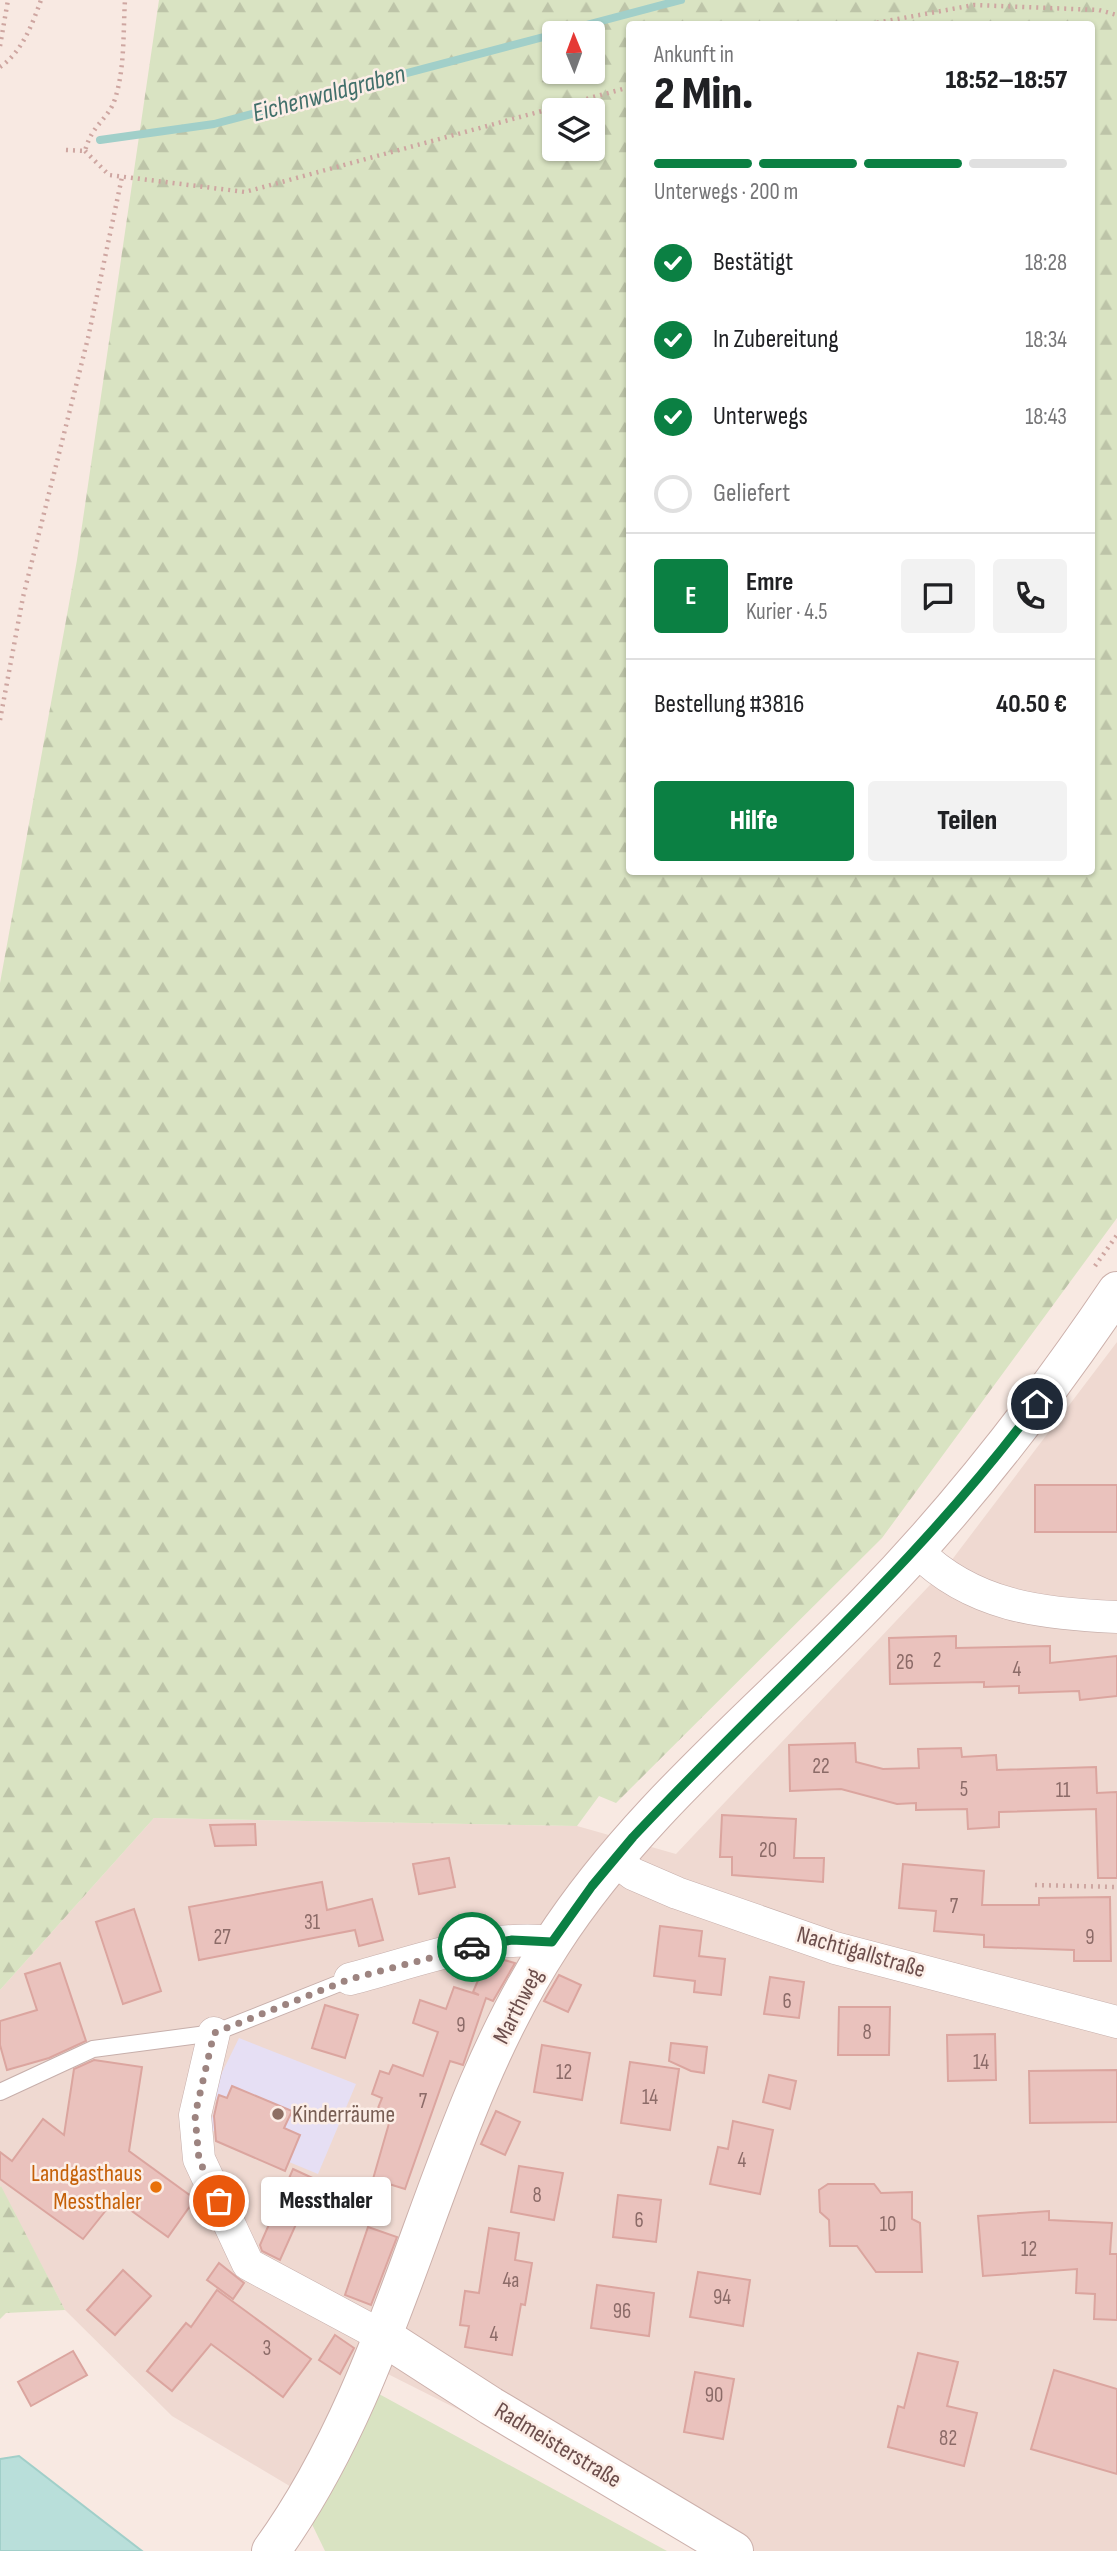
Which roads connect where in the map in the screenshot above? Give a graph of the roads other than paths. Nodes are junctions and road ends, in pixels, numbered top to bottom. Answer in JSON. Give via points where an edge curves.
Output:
{"nodes":[{"id":1,"x":1117,"y":1291,"type":"edge"},
{"id":2,"x":917,"y":1551,"type":"junction"},
{"id":3,"x":1117,"y":1617,"type":"edge"},
{"id":4,"x":614,"y":1859,"type":"junction"},
{"id":5,"x":552,"y":1942,"type":"junction"},
{"id":6,"x":350,"y":1979,"type":"joint"},
{"id":7,"x":1117,"y":2022,"type":"edge"},
{"id":8,"x":214,"y":2033,"type":"junction"},
{"id":9,"x":0,"y":2092,"type":"edge"},
{"id":10,"x":384,"y":2337,"type":"junction"},
{"id":11,"x":271,"y":2551,"type":"edge"},
{"id":12,"x":734,"y":2551,"type":"edge"}],
"edges":[{"from":1,"to":2,"type":"main road","name":"Marthweg","via":[[1017,1431]]},
{"from":2,"to":3,"type":"street","via":[[954,1583],[979,1594],[1041,1611]]},
{"from":2,"to":4,"type":"main road","name":"Marthweg"},
{"from":4,"to":5,"type":"main road","name":"Marthweg"},
{"from":4,"to":7,"type":"street","name":"Nachtigallstraße","via":[[633,1874],[677,1893],[835,1948]]},
{"from":5,"to":6,"type":"street","via":[[491,1943]]},
{"from":5,"to":10,"type":"main road","name":"Marthweg","via":[[519,2001],[467,2115]]},
{"from":6,"to":8,"type":"lane"},
{"from":8,"to":9,"type":"lane","via":[[93,2049]]},
{"from":8,"to":10,"type":"street","via":[[195,2115],[199,2160],[248,2264]]},
{"from":10,"to":11,"type":"main road","name":"Marthweg","via":[[324,2468]]},
{"from":10,"to":12,"type":"main road","name":"Radmeisterstraße"}]}
